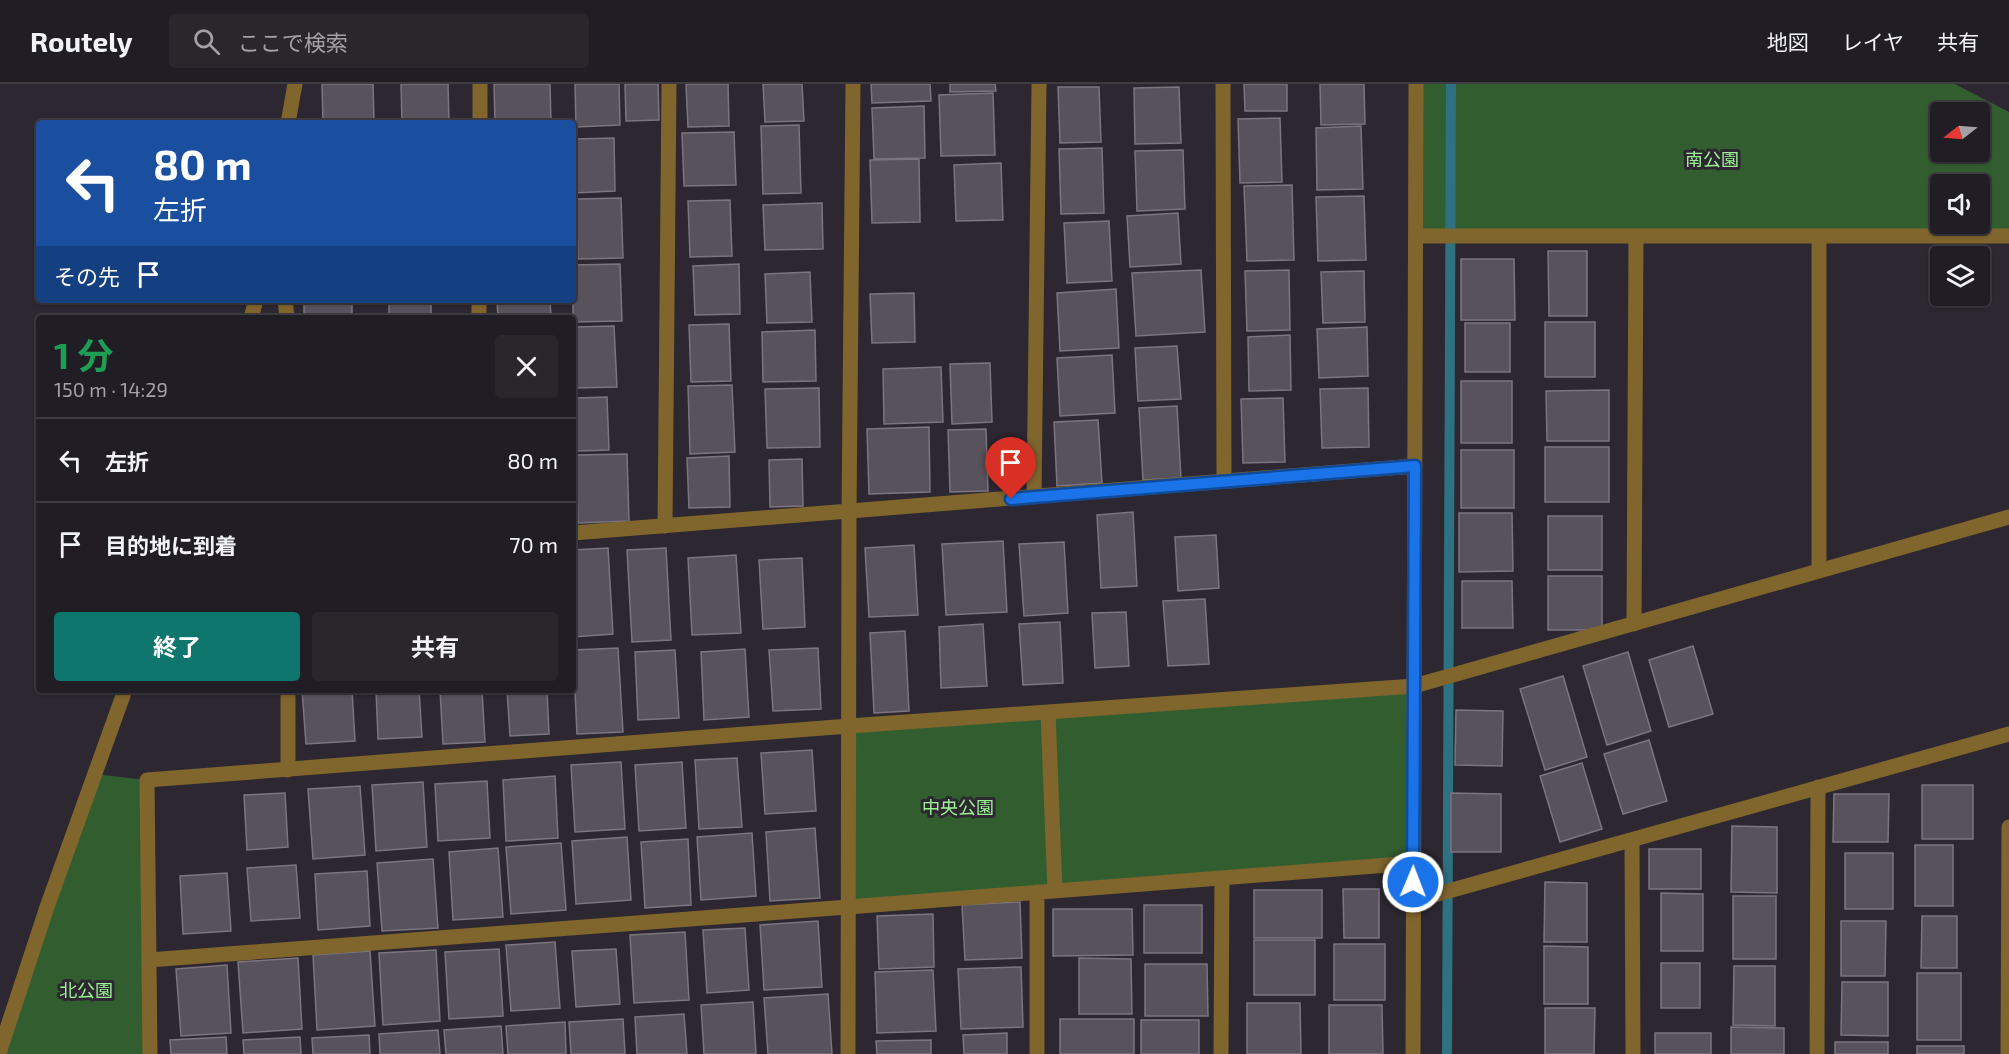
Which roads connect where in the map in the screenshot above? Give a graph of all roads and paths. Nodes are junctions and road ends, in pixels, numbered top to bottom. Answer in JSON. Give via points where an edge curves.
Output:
{"nodes":[{"id":1,"x":295,"y":84,"type":"edge"},
{"id":2,"x":480,"y":84,"type":"edge"},
{"id":3,"x":669,"y":84,"type":"edge"},
{"id":4,"x":853,"y":84,"type":"edge"},
{"id":5,"x":1039,"y":84,"type":"edge"},
{"id":6,"x":1223,"y":84,"type":"edge"},
{"id":7,"x":1416,"y":84,"type":"edge"},
{"id":8,"x":289,"y":120,"type":"edge"},
{"id":9,"x":480,"y":120,"type":"edge"},
{"id":10,"x":1416,"y":236,"type":"junction"},
{"id":11,"x":1636,"y":236,"type":"junction"},
{"id":12,"x":1819,"y":236,"type":"junction"},
{"id":13,"x":2009,"y":236,"type":"edge"},
{"id":14,"x":1415,"y":466,"type":"junction"},
{"id":15,"x":1224,"y":481,"type":"junction"},
{"id":16,"x":1034,"y":497,"type":"junction"},
{"id":17,"x":849,"y":511,"type":"junction"},
{"id":18,"x":2009,"y":517,"type":"edge"},
{"id":19,"x":665,"y":526,"type":"junction"},
{"id":20,"x":576,"y":533,"type":"edge"},
{"id":21,"x":1819,"y":571,"type":"junction"},
{"id":22,"x":1634,"y":624,"type":"junction"},
{"id":23,"x":1414,"y":686,"type":"junction"},
{"id":24,"x":124,"y":693,"type":"edge"},
{"id":25,"x":288,"y":693,"type":"edge"},
{"id":26,"x":1048,"y":712,"type":"junction"},
{"id":27,"x":849,"y":726,"type":"junction"},
{"id":28,"x":2009,"y":734,"type":"edge"},
{"id":29,"x":288,"y":770,"type":"junction"},
{"id":30,"x":1818,"y":788,"type":"junction"},
{"id":31,"x":2009,"y":827,"type":"edge"},
{"id":32,"x":1632,"y":840,"type":"junction"},
{"id":33,"x":1414,"y":863,"type":"junction"},
{"id":34,"x":2009,"y":869,"type":"edge"},
{"id":35,"x":1222,"y":878,"type":"junction"},
{"id":36,"x":1055,"y":891,"type":"junction"},
{"id":37,"x":1037,"y":892,"type":"junction"},
{"id":38,"x":1413,"y":901,"type":"junction"},
{"id":39,"x":848,"y":907,"type":"junction"},
{"id":40,"x":149,"y":960,"type":"junction"},
{"id":41,"x":0,"y":1050,"type":"edge"},
{"id":42,"x":150,"y":1054,"type":"edge"},
{"id":43,"x":848,"y":1054,"type":"edge"},
{"id":44,"x":1037,"y":1054,"type":"edge"},
{"id":45,"x":1221,"y":1054,"type":"edge"},
{"id":46,"x":1413,"y":1054,"type":"edge"},
{"id":47,"x":1633,"y":1054,"type":"edge"},
{"id":48,"x":1817,"y":1054,"type":"edge"},
{"id":49,"x":2008,"y":1054,"type":"edge"}],
"edges":[{"from":1,"to":8,"type":"street"},
{"from":2,"to":9,"type":"street"},
{"from":3,"to":19,"type":"street"},
{"from":4,"to":17,"type":"street"},
{"from":5,"to":16,"type":"street"},
{"from":6,"to":15,"type":"street"},
{"from":7,"to":10,"type":"street"},
{"from":10,"to":11,"type":"street"},
{"from":10,"to":14,"type":"street"},
{"from":11,"to":12,"type":"street"},
{"from":11,"to":22,"type":"street"},
{"from":12,"to":13,"type":"street"},
{"from":12,"to":21,"type":"street"},
{"from":14,"to":15,"type":"street"},
{"from":14,"to":23,"type":"street"},
{"from":15,"to":16,"type":"street"},
{"from":16,"to":17,"type":"street"},
{"from":17,"to":19,"type":"street"},
{"from":17,"to":27,"type":"street"},
{"from":18,"to":21,"type":"street"},
{"from":19,"to":20,"type":"street"},
{"from":21,"to":22,"type":"street"},
{"from":22,"to":23,"type":"street"},
{"from":23,"to":26,"type":"street"},
{"from":23,"to":33,"type":"street"},
{"from":24,"to":41,"type":"street"},
{"from":25,"to":29,"type":"street"},
{"from":26,"to":27,"type":"street"},
{"from":26,"to":36,"type":"street"},
{"from":27,"to":29,"type":"street"},
{"from":27,"to":39,"type":"street"},
{"from":28,"to":30,"type":"street"},
{"from":29,"to":40,"type":"street","via":[[147,780]]},
{"from":30,"to":32,"type":"street"},
{"from":30,"to":48,"type":"street"},
{"from":31,"to":34,"type":"street"},
{"from":32,"to":38,"type":"street"},
{"from":32,"to":47,"type":"street"},
{"from":33,"to":35,"type":"street"},
{"from":33,"to":38,"type":"street"},
{"from":34,"to":49,"type":"street"},
{"from":35,"to":36,"type":"street"},
{"from":35,"to":45,"type":"street"},
{"from":36,"to":37,"type":"street"},
{"from":37,"to":39,"type":"street"},
{"from":37,"to":44,"type":"street"},
{"from":38,"to":46,"type":"street"},
{"from":39,"to":40,"type":"street"},
{"from":39,"to":43,"type":"street"},
{"from":40,"to":42,"type":"street"}]}
